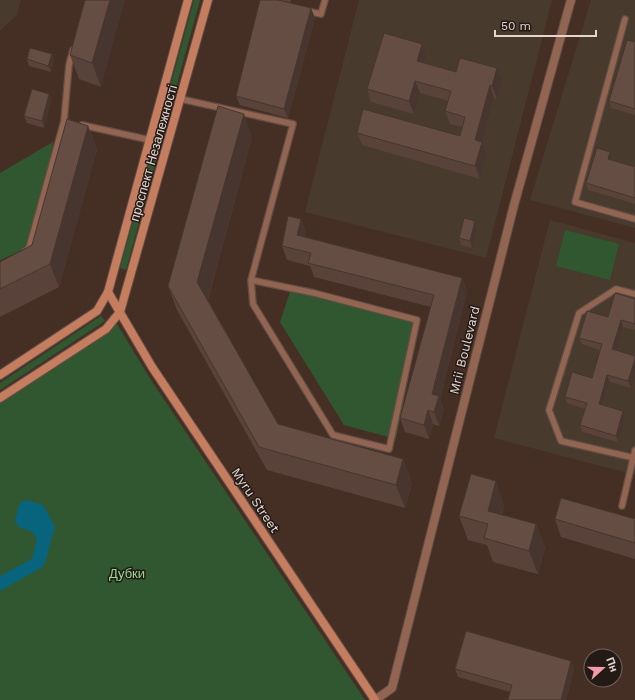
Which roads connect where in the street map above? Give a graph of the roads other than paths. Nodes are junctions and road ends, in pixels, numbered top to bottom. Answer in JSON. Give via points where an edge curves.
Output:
{"nodes":[{"id":1,"x":188,"y":0,"type":"edge"},
{"id":2,"x":208,"y":0,"type":"edge"},
{"id":3,"x":325,"y":0,"type":"edge"},
{"id":4,"x":571,"y":0,"type":"edge"},
{"id":5,"x":300,"y":9,"type":"edge"},
{"id":6,"x":625,"y":19,"type":"dead end"},
{"id":7,"x":75,"y":43,"type":"edge"},
{"id":8,"x":181,"y":99,"type":"junction"},
{"id":9,"x":64,"y":121,"type":"junction"},
{"id":10,"x":71,"y":123,"type":"edge"},
{"id":11,"x":79,"y":124,"type":"edge"},
{"id":12,"x":150,"y":140,"type":"junction"},
{"id":13,"x":635,"y":219,"type":"edge"},
{"id":14,"x":17,"y":256,"type":"edge"},
{"id":15,"x":251,"y":280,"type":"junction"},
{"id":16,"x":108,"y":292,"type":"junction"},
{"id":17,"x":635,"y":294,"type":"edge"},
{"id":18,"x":120,"y":312,"type":"junction"},
{"id":19,"x":0,"y":374,"type":"edge"},
{"id":20,"x":0,"y":398,"type":"edge"},
{"id":21,"x":635,"y":450,"type":"edge"},
{"id":22,"x":634,"y":458,"type":"edge"},
{"id":23,"x":622,"y":506,"type":"dead end"},
{"id":24,"x":375,"y":700,"type":"edge"}],
"edges":[{"from":1,"to":12,"type":"street","name":"проспект Незалежності"},
{"from":2,"to":8,"type":"street","name":"проспект Незалежності"},
{"from":3,"to":5,"type":"lane","via":[[321,14]]},
{"from":4,"to":24,"type":"street","name":"Mrii Boulevard","via":[[512,213],[392,688]]},
{"from":6,"to":13,"type":"lane","via":[[574,202]]},
{"from":7,"to":9,"type":"lane","via":[[69,65]]},
{"from":8,"to":15,"type":"lane","via":[[294,124]]},
{"from":8,"to":18,"type":"street","name":"проспект Незалежності"},
{"from":9,"to":10,"type":"lane"},
{"from":9,"to":14,"type":"lane","via":[[29,248]]},
{"from":11,"to":12,"type":"lane"},
{"from":12,"to":16,"type":"street","name":"проспект Незалежності"},
{"from":15,"to":15,"type":"lane","via":[[253,304],[333,435],[389,449],[417,320],[314,293]]},
{"from":16,"to":18,"type":"street","name":"Myru Street"},
{"from":16,"to":19,"type":"street","via":[[97,311]]},
{"from":17,"to":22,"type":"lane","via":[[616,289],[579,313],[549,410],[561,441]]},
{"from":18,"to":20,"type":"street","via":[[106,329]]},
{"from":18,"to":24,"type":"street","name":"Myru Street","via":[[152,367]]},
{"from":21,"to":22,"type":"lane"},
{"from":22,"to":23,"type":"lane"}]}
